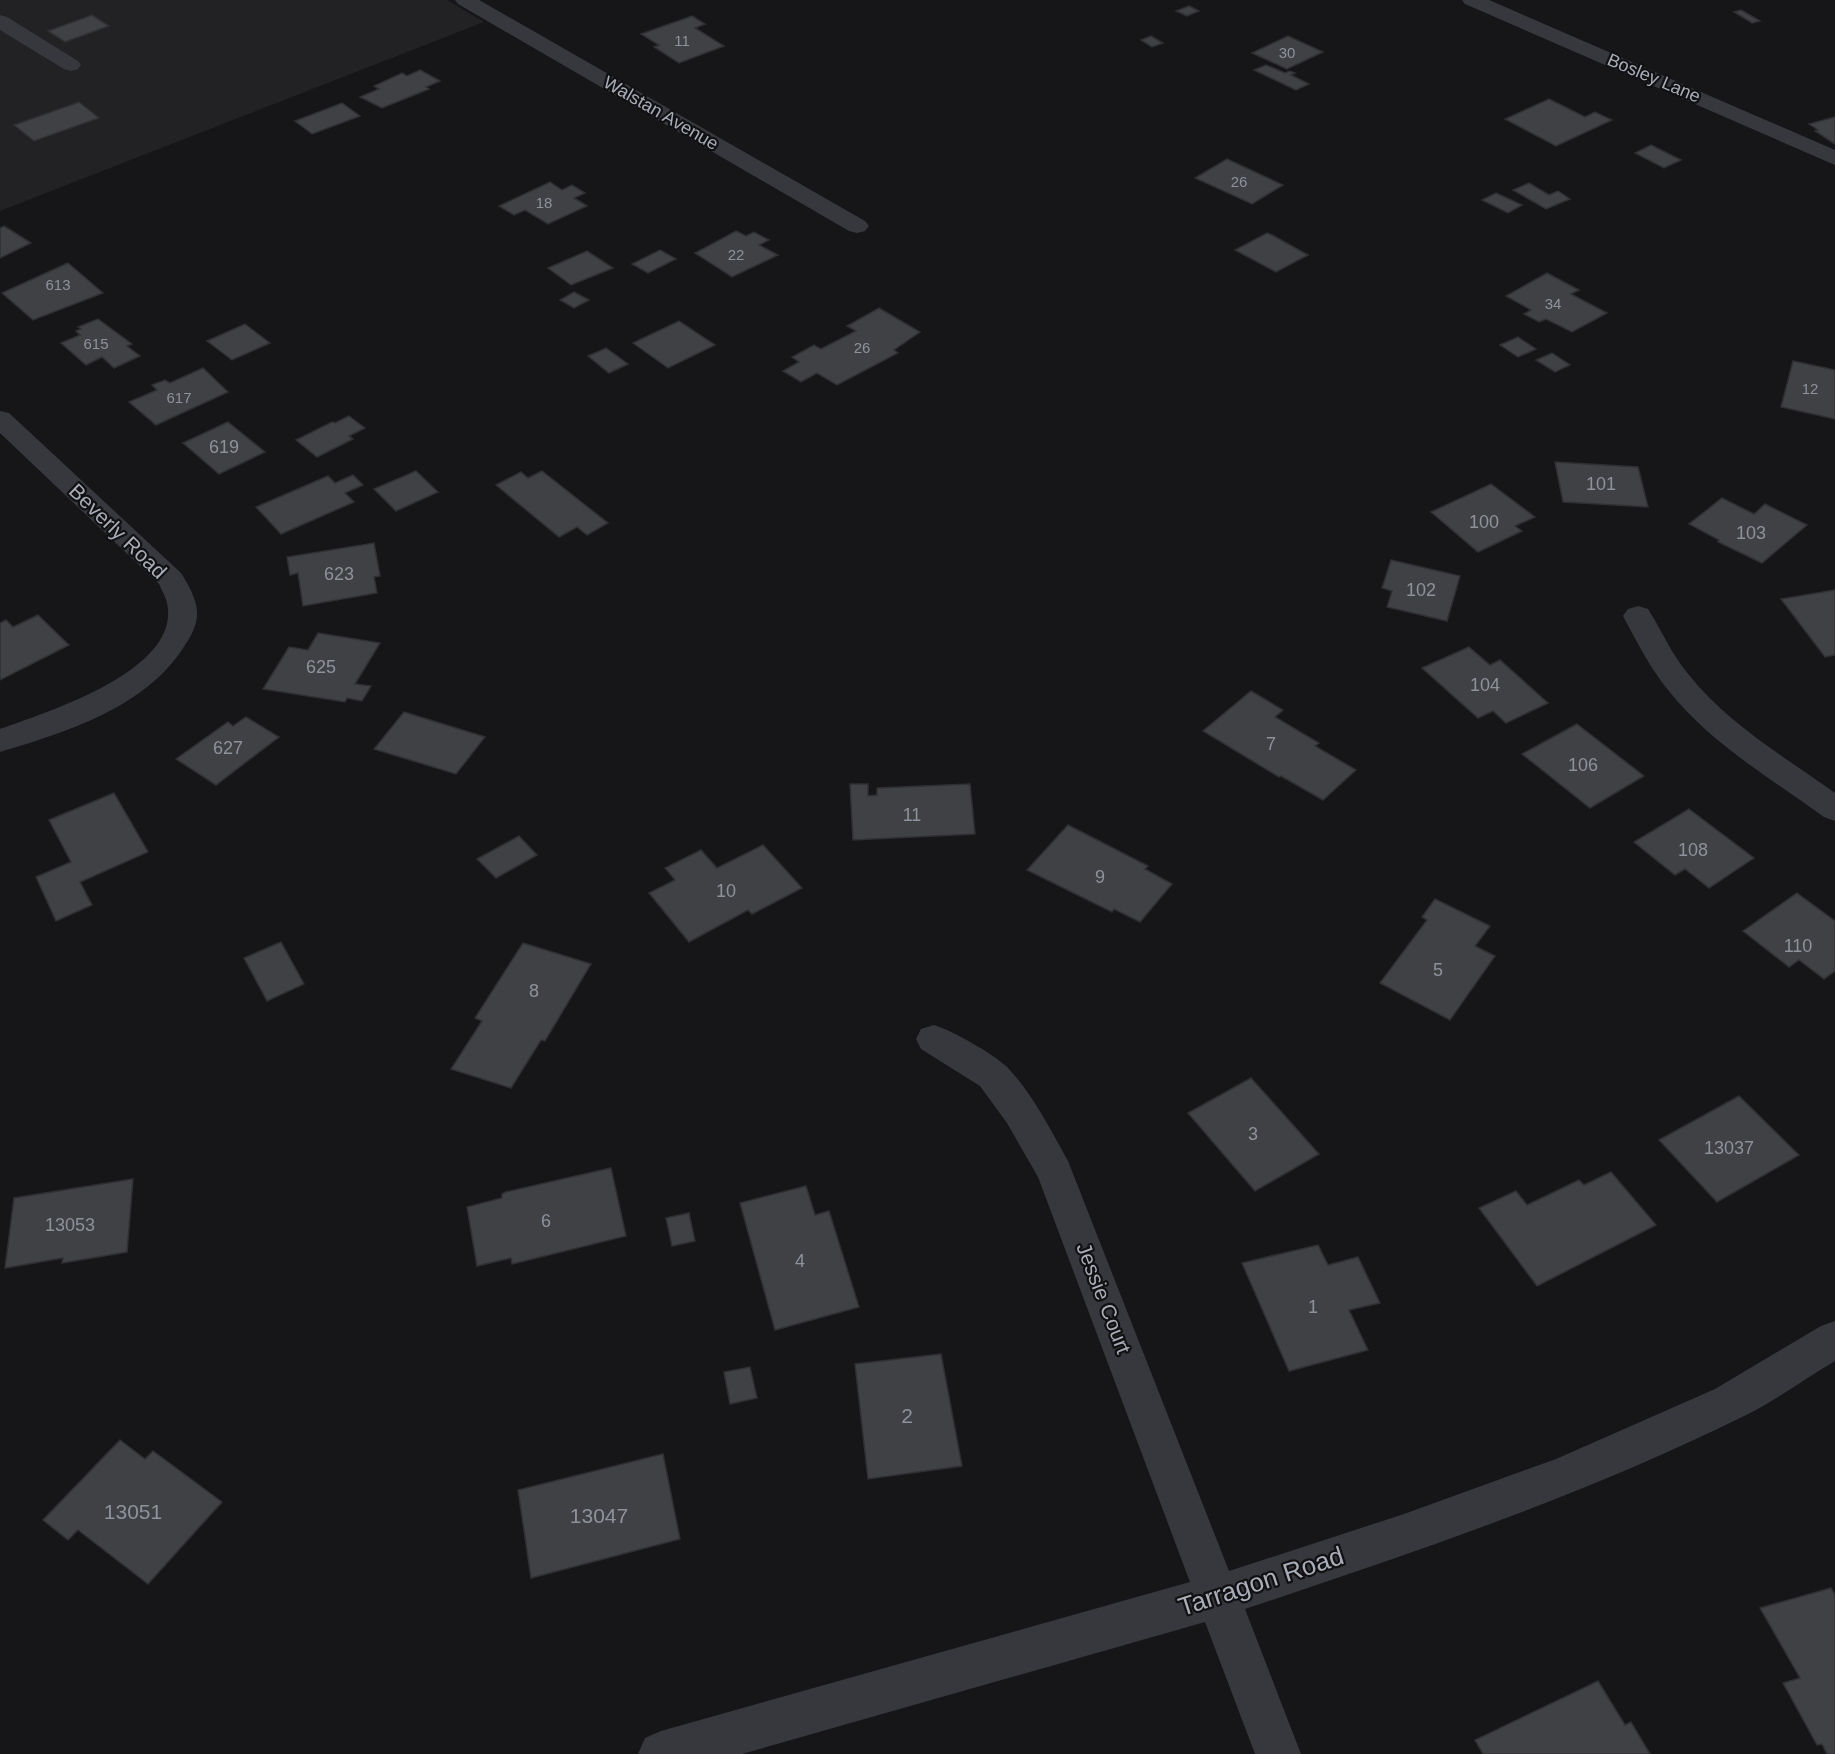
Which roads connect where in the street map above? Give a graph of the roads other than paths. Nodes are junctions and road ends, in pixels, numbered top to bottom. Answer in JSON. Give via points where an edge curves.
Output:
{"nodes":[{"id":1,"x":465,"y":0,"type":"edge"},
{"id":2,"x":1472,"y":0,"type":"edge"},
{"id":3,"x":0,"y":21,"type":"edge"},
{"id":4,"x":71,"y":66,"type":"dead end"},
{"id":5,"x":1835,"y":158,"type":"edge"},
{"id":6,"x":857,"y":226,"type":"dead end"},
{"id":7,"x":0,"y":419,"type":"edge"},
{"id":8,"x":1638,"y":616,"type":"dead end"},
{"id":9,"x":0,"y":741,"type":"edge"},
{"id":10,"x":1835,"y":809,"type":"edge"},
{"id":11,"x":934,"y":1039,"type":"dead end"},
{"id":12,"x":1835,"y":1339,"type":"edge"},
{"id":13,"x":1219,"y":1596,"type":"junction"},
{"id":14,"x":661,"y":1754,"type":"edge"},
{"id":15,"x":1278,"y":1754,"type":"edge"}],
"edges":[{"from":1,"to":6,"type":"street","name":"Walstan Avenue"},
{"from":2,"to":5,"type":"street","name":"Bosley Lane"},
{"from":3,"to":4,"type":"street"},
{"from":7,"to":9,"type":"street","name":"Beverly Road","via":[[171,580],[182,604],[183,622],[171,647],[132,685],[82,710]]},
{"from":8,"to":10,"type":"street","via":[[1662,661],[1692,698],[1733,734]]},
{"from":11,"to":13,"type":"street","name":"Jessie Court","via":[[993,1076],[1020,1112],[1055,1172]]},
{"from":12,"to":13,"type":"street","name":"Tarragon Road","via":[[1729,1403],[1564,1476],[1404,1535]]},
{"from":13,"to":14,"type":"street","name":"Tarragon Road"},
{"from":13,"to":15,"type":"street","name":"Jessie Court"}]}
